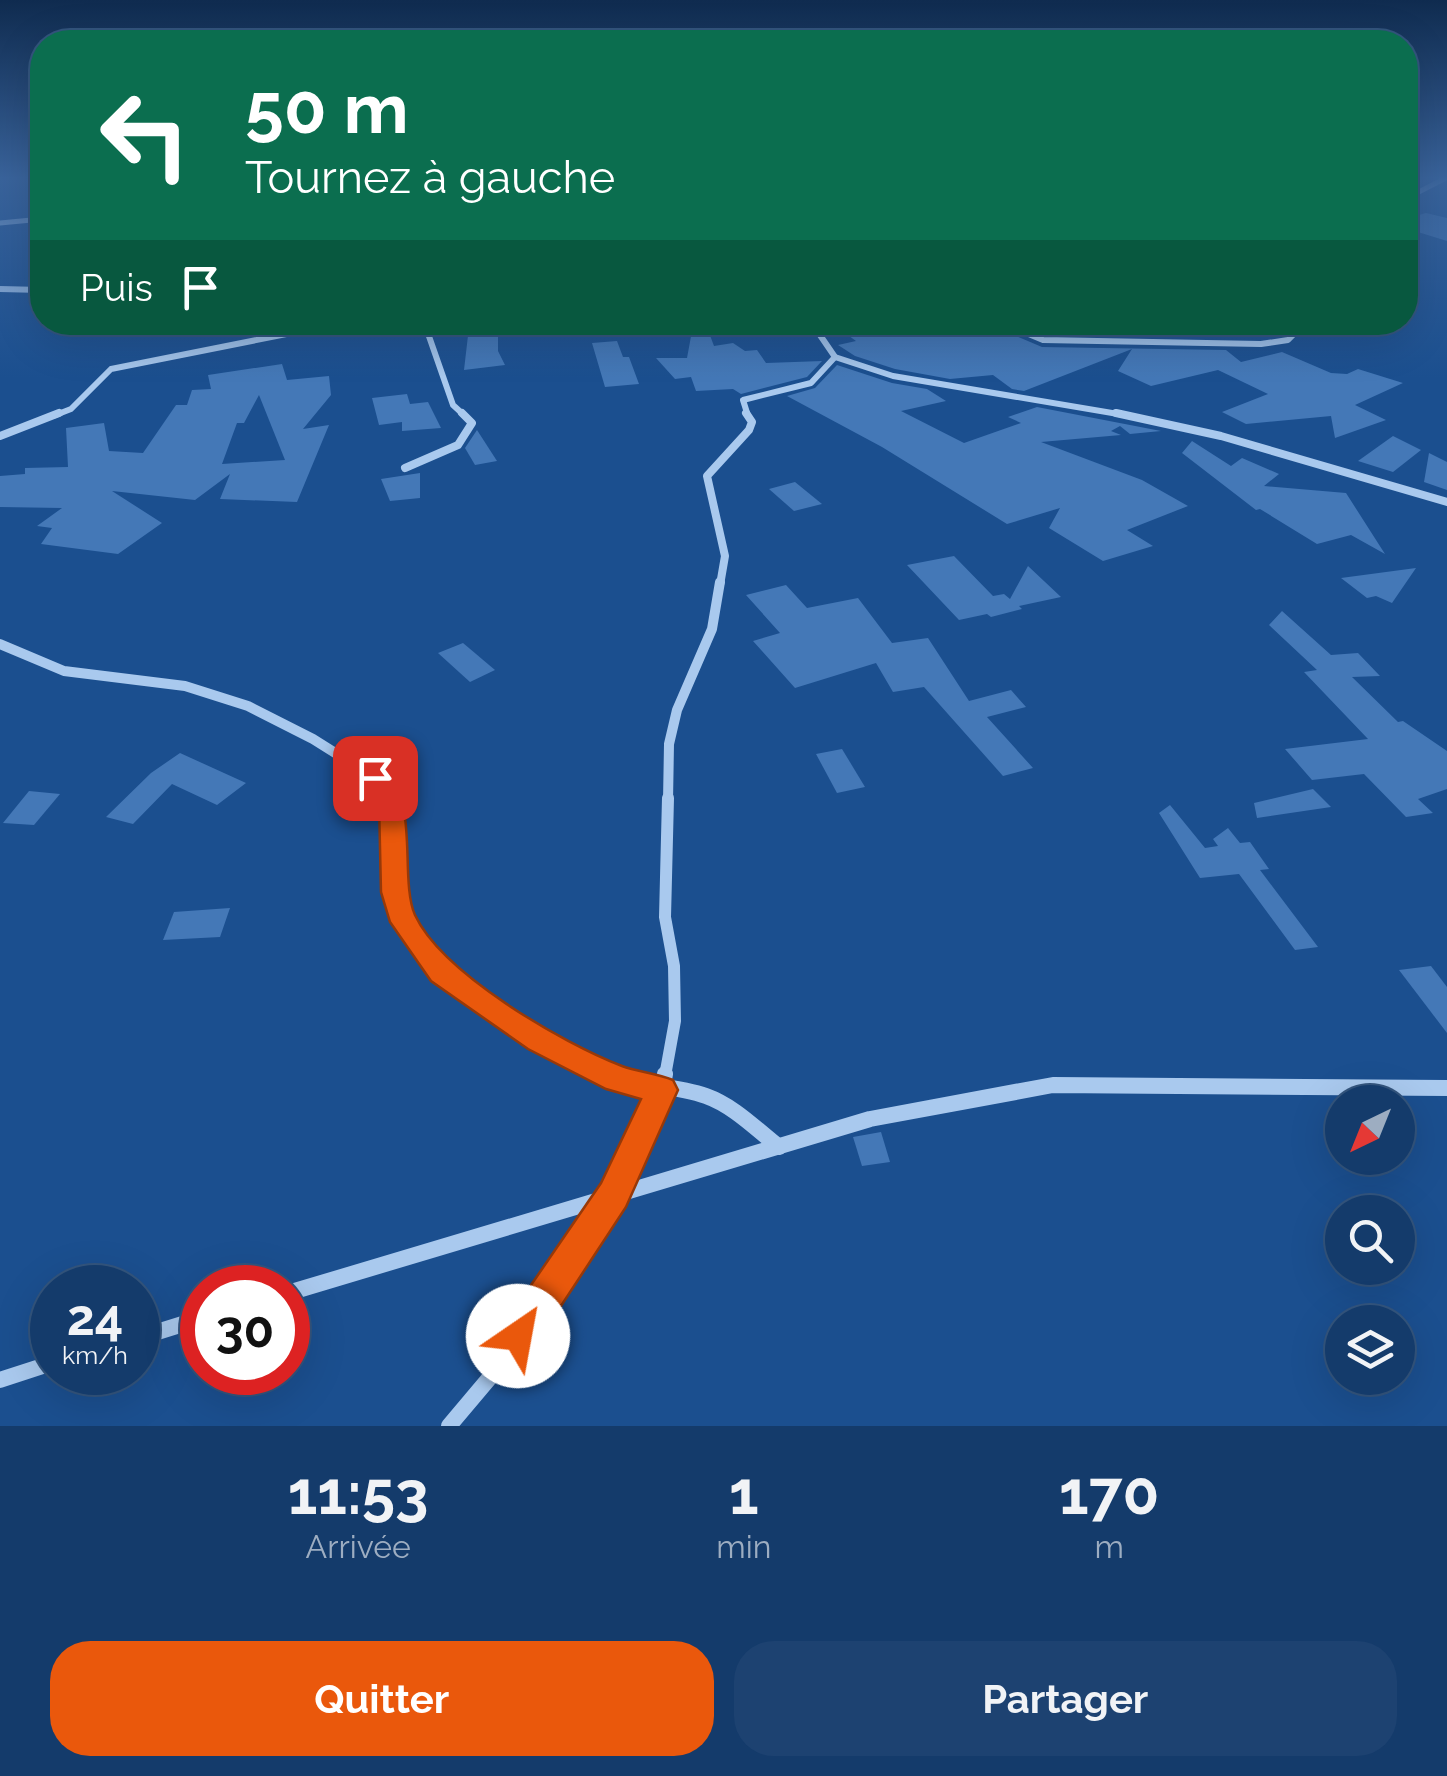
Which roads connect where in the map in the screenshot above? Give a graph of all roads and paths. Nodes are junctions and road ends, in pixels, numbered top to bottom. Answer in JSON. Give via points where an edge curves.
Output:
{"nodes":[{"id":1,"x":0,"y":290,"type":"edge"},
{"id":2,"x":30,"y":290,"type":"edge"},
{"id":3,"x":282,"y":335,"type":"edge"},
{"id":4,"x":429,"y":335,"type":"edge"},
{"id":5,"x":820,"y":335,"type":"edge"},
{"id":6,"x":1030,"y":335,"type":"edge"},
{"id":7,"x":1293,"y":335,"type":"edge"},
{"id":8,"x":834,"y":357,"type":"junction"},
{"id":9,"x":0,"y":436,"type":"edge"},
{"id":10,"x":405,"y":468,"type":"dead end"},
{"id":11,"x":1447,"y":502,"type":"edge"},
{"id":12,"x":0,"y":644,"type":"edge"},
{"id":13,"x":1447,"y":1088,"type":"edge"},
{"id":14,"x":662,"y":1090,"type":"junction"},
{"id":15,"x":779,"y":1147,"type":"junction"},
{"id":16,"x":613,"y":1195,"type":"junction"},
{"id":17,"x":310,"y":1285,"type":"edge"},
{"id":18,"x":30,"y":1370,"type":"edge"},
{"id":19,"x":0,"y":1380,"type":"edge"},
{"id":20,"x":449,"y":1426,"type":"edge"}],
"edges":[{"from":1,"to":2,"type":"street"},
{"from":3,"to":9,"type":"street","via":[[111,369],[71,409]]},
{"from":4,"to":10,"type":"street","via":[[453,405],[472,423],[458,445]]},
{"from":5,"to":8,"type":"street"},
{"from":6,"to":7,"type":"street","via":[[1261,344]]},
{"from":8,"to":11,"type":"street","via":[[893,376],[1221,436]]},
{"from":8,"to":14,"type":"street","via":[[810,383],[744,400],[750,430],[712,464],[708,476],[725,556],[712,628],[668,744],[665,917],[675,1021]]},
{"from":12,"to":14,"type":"street","via":[[35,664],[205,690],[270,716],[375,778],[392,803],[394,892],[404,922],[442,973],[539,1040],[618,1079]]},
{"from":13,"to":15,"type":"street","via":[[1053,1085],[870,1118]]},
{"from":14,"to":15,"type":"street","via":[[698,1093]]},
{"from":14,"to":16,"type":"street"},
{"from":15,"to":16,"type":"street"},
{"from":16,"to":17,"type":"street"},
{"from":16,"to":20,"type":"street","via":[[497,1370]]},
{"from":18,"to":19,"type":"street"}]}
